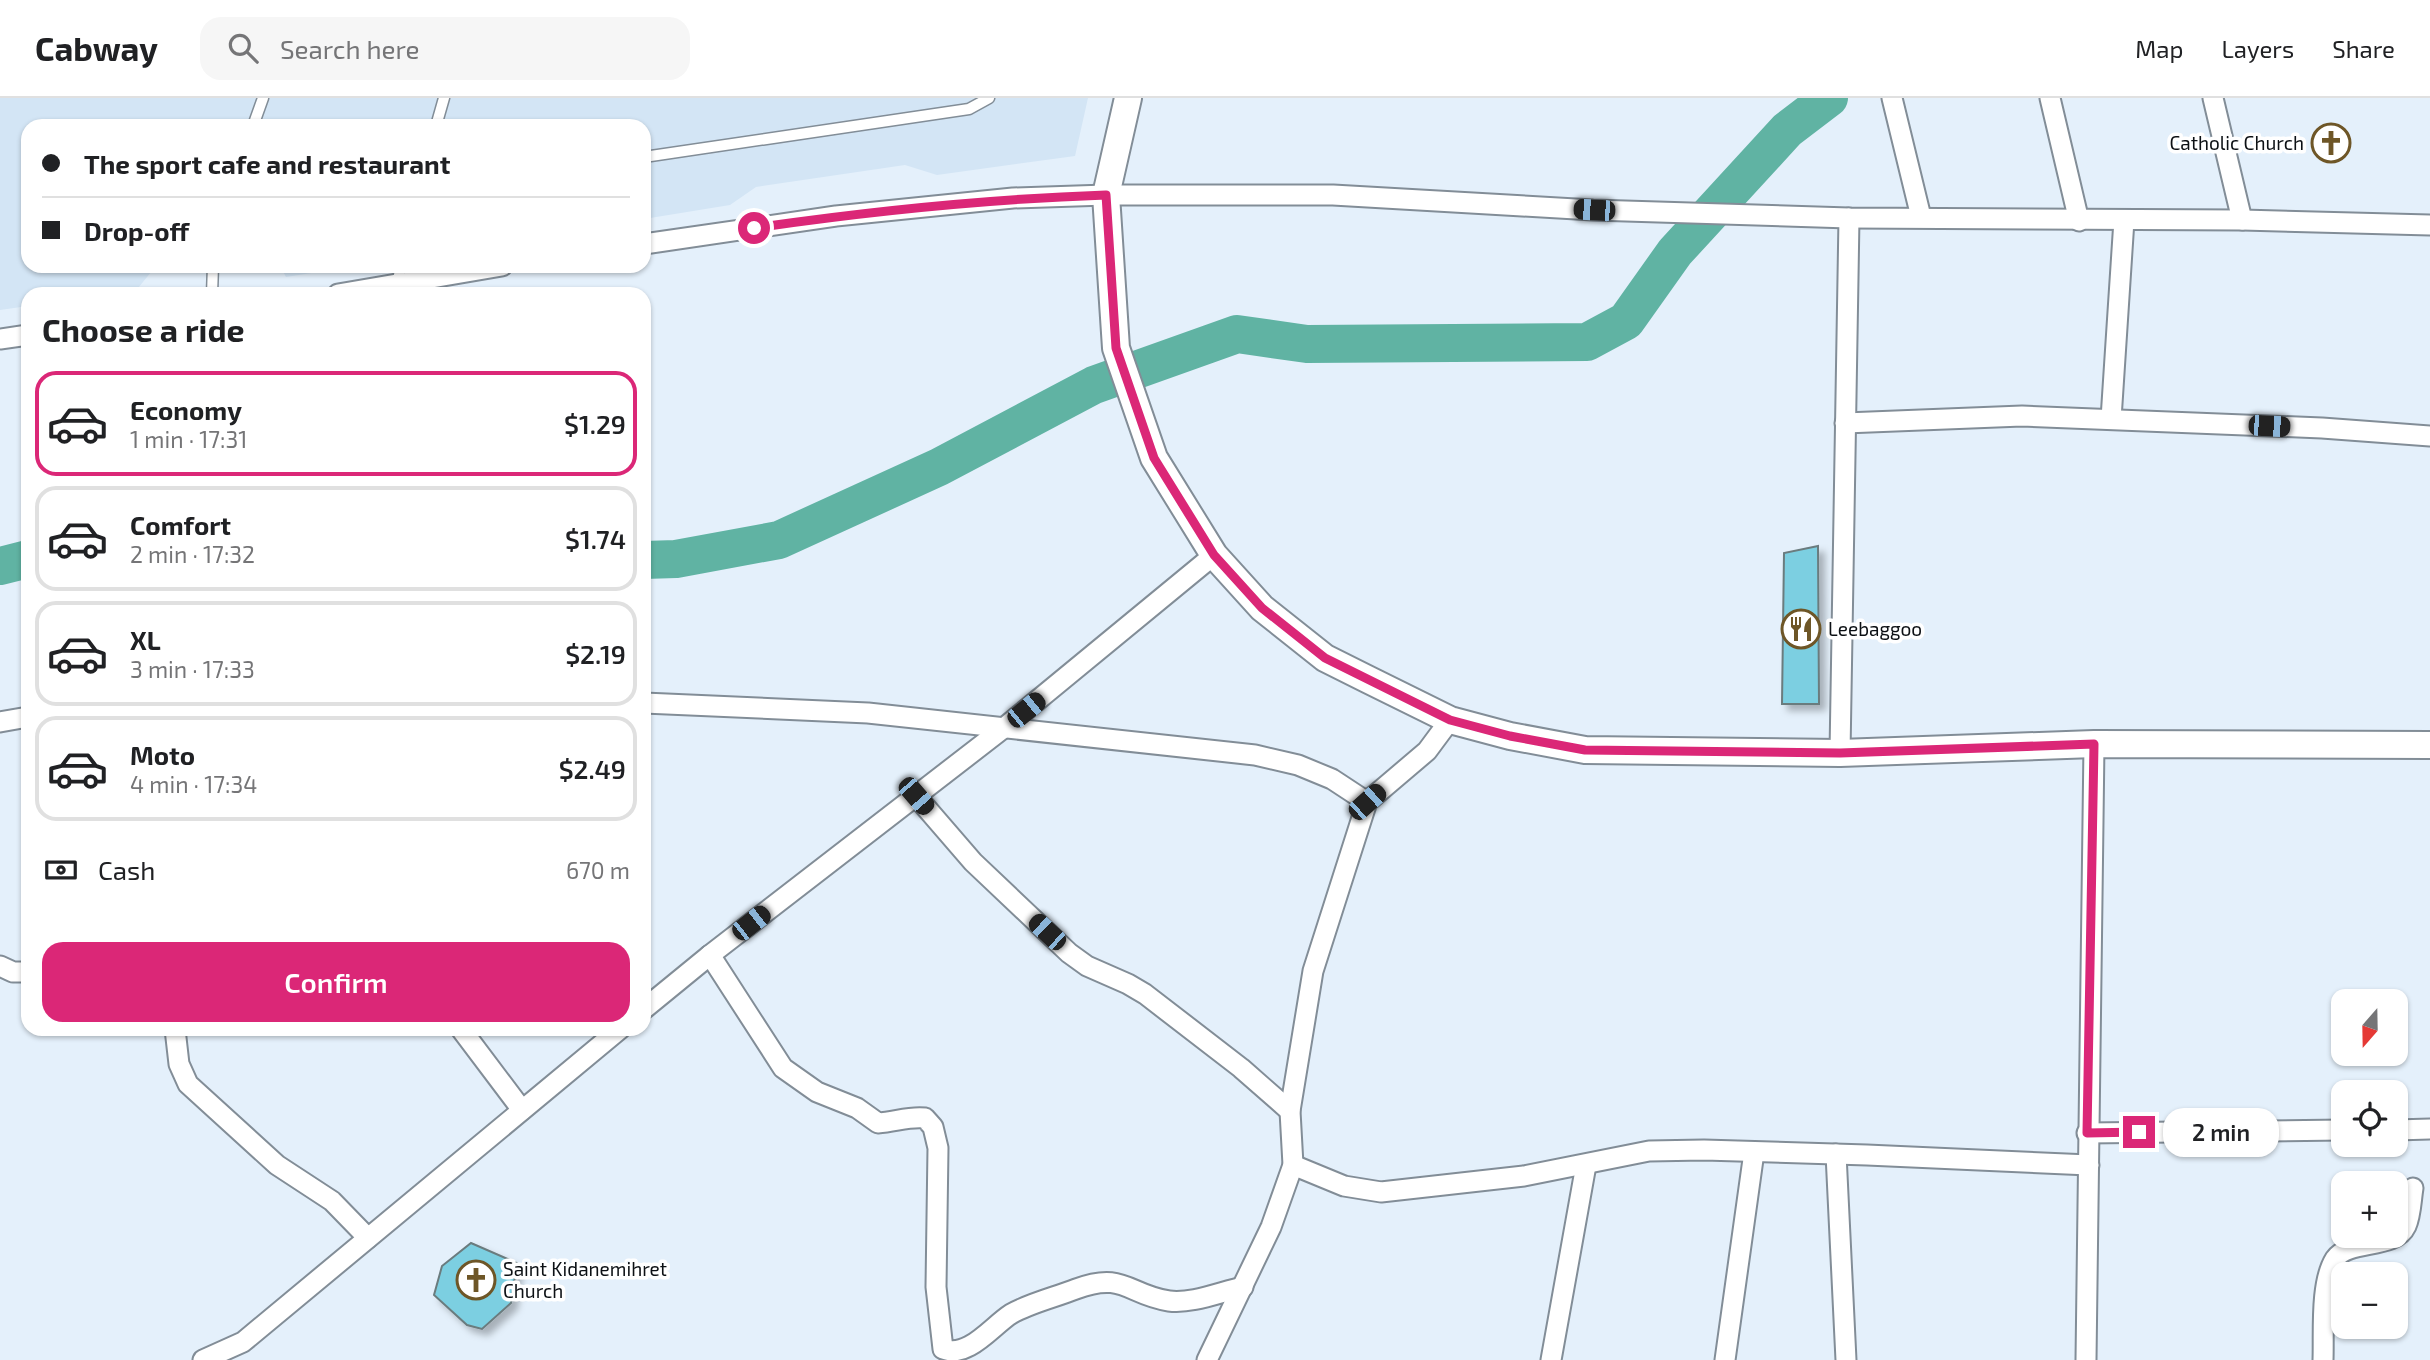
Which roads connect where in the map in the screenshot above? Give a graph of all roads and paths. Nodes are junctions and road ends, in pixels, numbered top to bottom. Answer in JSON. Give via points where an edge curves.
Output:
{"nodes":[{"id":1,"x":263,"y":98,"type":"edge"},
{"id":2,"x":444,"y":98,"type":"edge"},
{"id":3,"x":989,"y":98,"type":"edge"},
{"id":4,"x":1128,"y":98,"type":"edge"},
{"id":5,"x":1892,"y":98,"type":"edge"},
{"id":6,"x":2050,"y":98,"type":"edge"},
{"id":7,"x":2213,"y":98,"type":"edge"},
{"id":8,"x":256,"y":119,"type":"edge"},
{"id":9,"x":438,"y":119,"type":"edge"},
{"id":10,"x":651,"y":156,"type":"edge"},
{"id":11,"x":1106,"y":195,"type":"junction"},
{"id":12,"x":1921,"y":217,"type":"junction"},
{"id":13,"x":1849,"y":218,"type":"junction"},
{"id":14,"x":2124,"y":220,"type":"junction"},
{"id":15,"x":2242,"y":220,"type":"junction"},
{"id":16,"x":2079,"y":221,"type":"junction"},
{"id":17,"x":2430,"y":225,"type":"edge"},
{"id":18,"x":651,"y":243,"type":"edge"},
{"id":19,"x":422,"y":273,"type":"edge"},
{"id":20,"x":399,"y":275,"type":"edge"},
{"id":21,"x":360,"y":287,"type":"edge"},
{"id":22,"x":21,"y":336,"type":"edge"},
{"id":23,"x":0,"y":339,"type":"edge"},
{"id":24,"x":2111,"y":419,"type":"junction"},
{"id":25,"x":1845,"y":423,"type":"junction"},
{"id":26,"x":2430,"y":436,"type":"edge"},
{"id":27,"x":1214,"y":555,"type":"junction"},
{"id":28,"x":651,"y":703,"type":"edge"},
{"id":29,"x":21,"y":718,"type":"edge"},
{"id":30,"x":1450,"y":720,"type":"junction"},
{"id":31,"x":0,"y":722,"type":"edge"},
{"id":32,"x":1005,"y":727,"type":"junction"},
{"id":33,"x":2094,"y":744,"type":"junction"},
{"id":34,"x":2430,"y":745,"type":"edge"},
{"id":35,"x":1840,"y":753,"type":"junction"},
{"id":36,"x":916,"y":796,"type":"junction"},
{"id":37,"x":1367,"y":802,"type":"junction"},
{"id":38,"x":710,"y":955,"type":"junction"},
{"id":39,"x":0,"y":966,"type":"edge"},
{"id":40,"x":21,"y":972,"type":"edge"},
{"id":41,"x":651,"y":1003,"type":"edge"},
{"id":42,"x":176,"y":1036,"type":"edge"},
{"id":43,"x":466,"y":1036,"type":"edge"},
{"id":44,"x":612,"y":1036,"type":"edge"},
{"id":45,"x":522,"y":1110,"type":"junction"},
{"id":46,"x":1290,"y":1111,"type":"junction"},
{"id":47,"x":2430,"y":1129,"type":"edge"},
{"id":48,"x":2331,"y":1130,"type":"edge"},
{"id":49,"x":2408,"y":1130,"type":"edge"},
{"id":50,"x":2087,"y":1133,"type":"junction"},
{"id":51,"x":1754,"y":1152,"type":"junction"},
{"id":52,"x":1836,"y":1154,"type":"junction"},
{"id":53,"x":1293,"y":1165,"type":"junction"},
{"id":54,"x":1586,"y":1165,"type":"junction"},
{"id":55,"x":2089,"y":1165,"type":"junction"},
{"id":56,"x":2413,"y":1188,"type":"dead end"},
{"id":57,"x":368,"y":1238,"type":"junction"},
{"id":58,"x":1242,"y":1287,"type":"junction"},
{"id":59,"x":243,"y":1342,"type":"junction"},
{"id":60,"x":203,"y":1360,"type":"edge"},
{"id":61,"x":233,"y":1360,"type":"edge"},
{"id":62,"x":1207,"y":1360,"type":"edge"},
{"id":63,"x":1550,"y":1360,"type":"edge"},
{"id":64,"x":1725,"y":1360,"type":"edge"},
{"id":65,"x":1846,"y":1360,"type":"edge"},
{"id":66,"x":2086,"y":1360,"type":"edge"},
{"id":67,"x":2323,"y":1360,"type":"edge"}],
"edges":[{"from":1,"to":8,"type":"lane"},
{"from":2,"to":9,"type":"lane"},
{"from":3,"to":10,"type":"lane","via":[[969,109]]},
{"from":4,"to":11,"type":"street"},
{"from":5,"to":12,"type":"street"},
{"from":6,"to":16,"type":"street"},
{"from":7,"to":15,"type":"street"},
{"from":11,"to":13,"type":"street","via":[[1333,195]]},
{"from":11,"to":18,"type":"street","via":[[1013,198],[836,216]]},
{"from":11,"to":27,"type":"street","via":[[1116,348],[1154,458]]},
{"from":12,"to":13,"type":"street"},
{"from":12,"to":16,"type":"street"},
{"from":13,"to":25,"type":"street"},
{"from":14,"to":15,"type":"street"},
{"from":14,"to":16,"type":"street"},
{"from":14,"to":24,"type":"street"},
{"from":15,"to":17,"type":"street"},
{"from":19,"to":20,"type":"street"},
{"from":20,"to":21,"type":"street"},
{"from":22,"to":23,"type":"street"},
{"from":24,"to":25,"type":"street","via":[[2022,416]]},
{"from":24,"to":26,"type":"street"},
{"from":25,"to":35,"type":"street"},
{"from":27,"to":30,"type":"street","via":[[1262,608],[1325,658]]},
{"from":27,"to":32,"type":"street"},
{"from":28,"to":32,"type":"street","via":[[868,713]]},
{"from":29,"to":31,"type":"street"},
{"from":30,"to":35,"type":"street","via":[[1585,750]]},
{"from":30,"to":37,"type":"street","via":[[1427,751]]},
{"from":32,"to":36,"type":"street"},
{"from":32,"to":37,"type":"street","via":[[1255,755],[1332,779]]},
{"from":33,"to":34,"type":"street"},
{"from":33,"to":35,"type":"street"},
{"from":33,"to":50,"type":"street"},
{"from":36,"to":38,"type":"street"},
{"from":36,"to":46,"type":"street","via":[[972,862],[1069,953],[1145,994]]},
{"from":37,"to":46,"type":"street","via":[[1314,971]]},
{"from":38,"to":41,"type":"street"},
{"from":38,"to":58,"type":"street","via":[[783,1068],[817,1092],[857,1108],[878,1123],[910,1116],[925,1118],[933,1126],[938,1148],[936,1287],[943,1349],[960,1350],[1012,1314],[1093,1283],[1112,1282],[1170,1301]]},
{"from":39,"to":40,"type":"street"},
{"from":42,"to":57,"type":"street","via":[[179,1064],[188,1084],[277,1165],[332,1201]]},
{"from":43,"to":45,"type":"street"},
{"from":44,"to":45,"type":"street"},
{"from":45,"to":57,"type":"street"},
{"from":46,"to":53,"type":"street"},
{"from":47,"to":49,"type":"street"},
{"from":48,"to":50,"type":"street"},
{"from":50,"to":55,"type":"street"},
{"from":51,"to":52,"type":"street"},
{"from":51,"to":54,"type":"street","via":[[1649,1151]]},
{"from":51,"to":64,"type":"street"},
{"from":52,"to":55,"type":"street"},
{"from":52,"to":65,"type":"street"},
{"from":53,"to":54,"type":"street","via":[[1344,1185],[1381,1192]]},
{"from":53,"to":58,"type":"street","via":[[1271,1227]]},
{"from":54,"to":63,"type":"street"},
{"from":55,"to":66,"type":"street"},
{"from":56,"to":67,"type":"street","via":[[2406,1227],[2391,1240],[2337,1256],[2329,1272]]},
{"from":57,"to":59,"type":"street"},
{"from":58,"to":62,"type":"street"},
{"from":59,"to":60,"type":"street"},
{"from":59,"to":61,"type":"street"}]}
